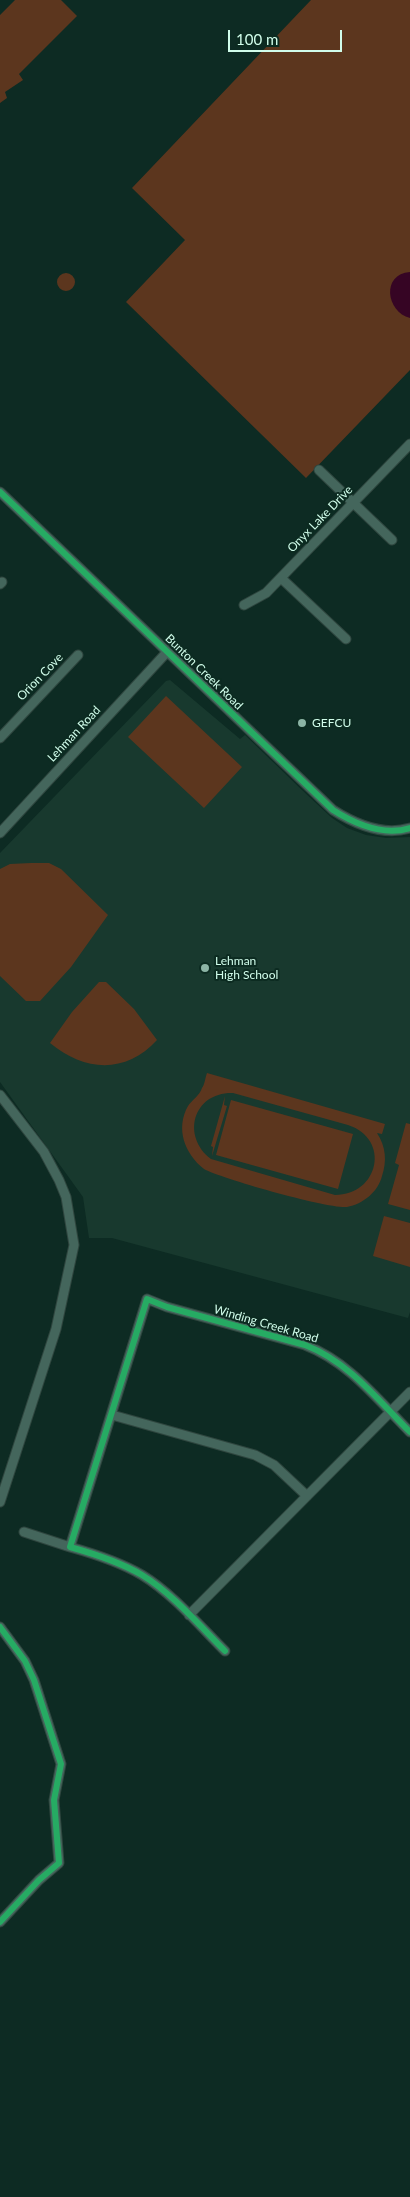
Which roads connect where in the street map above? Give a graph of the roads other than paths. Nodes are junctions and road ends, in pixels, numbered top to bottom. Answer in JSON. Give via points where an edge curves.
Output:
{"nodes":[{"id":1,"x":410,"y":444,"type":"edge"},
{"id":2,"x":319,"y":470,"type":"dead end"},
{"id":3,"x":0,"y":492,"type":"edge"},
{"id":4,"x":354,"y":503,"type":"junction"},
{"id":5,"x":392,"y":540,"type":"dead end"},
{"id":6,"x":281,"y":578,"type":"junction"},
{"id":7,"x":244,"y":605,"type":"dead end"},
{"id":8,"x":346,"y":639,"type":"dead end"},
{"id":9,"x":167,"y":652,"type":"junction"},
{"id":10,"x":78,"y":655,"type":"dead end"},
{"id":11,"x":0,"y":738,"type":"edge"},
{"id":12,"x":2,"y":826,"type":"edge"},
{"id":13,"x":410,"y":828,"type":"edge"},
{"id":14,"x":0,"y":1095,"type":"edge"},
{"id":15,"x":410,"y":1392,"type":"edge"},
{"id":16,"x":390,"y":1412,"type":"junction"},
{"id":17,"x":112,"y":1415,"type":"junction"},
{"id":18,"x":410,"y":1432,"type":"edge"},
{"id":19,"x":307,"y":1496,"type":"junction"},
{"id":20,"x":0,"y":1502,"type":"edge"},
{"id":21,"x":24,"y":1532,"type":"dead end"},
{"id":22,"x":70,"y":1547,"type":"junction"},
{"id":23,"x":189,"y":1615,"type":"junction"},
{"id":24,"x":0,"y":1627,"type":"edge"},
{"id":25,"x":225,"y":1650,"type":"dead end"},
{"id":26,"x":0,"y":1922,"type":"edge"}],
"edges":[{"from":1,"to":4,"type":"street","name":"Onyx Lake Drive"},
{"from":2,"to":4,"type":"street"},
{"from":3,"to":9,"type":"street","name":"Bunton Creek Road"},
{"from":4,"to":5,"type":"street"},
{"from":4,"to":6,"type":"street","name":"Onyx Lake Drive"},
{"from":6,"to":7,"type":"street","name":"Onyx Lake Drive","via":[[266,593]]},
{"from":6,"to":8,"type":"street"},
{"from":9,"to":12,"type":"street","name":"Lehman Road"},
{"from":9,"to":13,"type":"street","name":"Bunton Creek Road","via":[[332,810],[362,826]]},
{"from":10,"to":11,"type":"street","name":"Orion Cove"},
{"from":14,"to":20,"type":"street","via":[[44,1152],[59,1180],[66,1197],[74,1245],[56,1329]]},
{"from":15,"to":16,"type":"street"},
{"from":16,"to":17,"type":"street","name":"Winding Creek Road","via":[[343,1365],[324,1353],[147,1299]]},
{"from":16,"to":18,"type":"street","name":"Winding Creek Road"},
{"from":16,"to":19,"type":"street"},
{"from":17,"to":19,"type":"street","via":[[255,1455],[274,1465]]},
{"from":17,"to":22,"type":"street"},
{"from":19,"to":23,"type":"street"},
{"from":21,"to":22,"type":"street"},
{"from":22,"to":23,"type":"street","via":[[121,1564],[143,1576]]},
{"from":23,"to":25,"type":"street"},
{"from":24,"to":26,"type":"street","via":[[25,1661],[34,1680],[61,1764],[54,1800],[59,1863]]}]}
